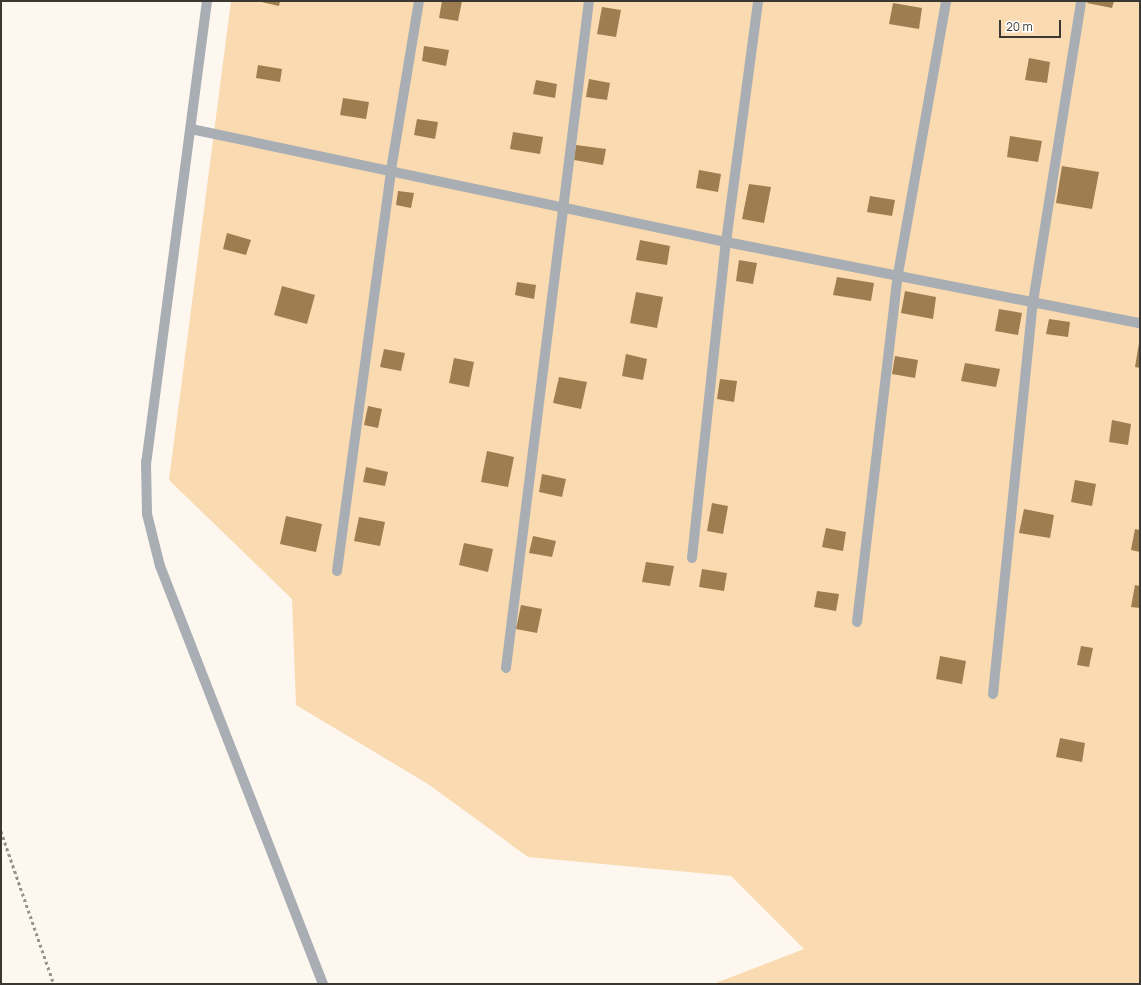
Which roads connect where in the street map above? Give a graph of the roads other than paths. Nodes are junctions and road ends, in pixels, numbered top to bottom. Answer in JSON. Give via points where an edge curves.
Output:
{"nodes":[{"id":1,"x":207,"y":1,"type":"edge"},
{"id":2,"x":419,"y":1,"type":"edge"},
{"id":3,"x":589,"y":1,"type":"edge"},
{"id":4,"x":758,"y":1,"type":"edge"},
{"id":5,"x":946,"y":1,"type":"edge"},
{"id":6,"x":1081,"y":1,"type":"edge"},
{"id":7,"x":191,"y":129,"type":"junction"},
{"id":8,"x":391,"y":170,"type":"junction"},
{"id":9,"x":562,"y":207,"type":"junction"},
{"id":10,"x":726,"y":242,"type":"junction"},
{"id":11,"x":898,"y":274,"type":"junction"},
{"id":12,"x":1033,"y":302,"type":"junction"},
{"id":13,"x":1140,"y":323,"type":"edge"},
{"id":14,"x":692,"y":558,"type":"dead end"},
{"id":15,"x":337,"y":571,"type":"dead end"},
{"id":16,"x":857,"y":622,"type":"dead end"},
{"id":17,"x":506,"y":668,"type":"dead end"},
{"id":18,"x":993,"y":694,"type":"dead end"},
{"id":19,"x":323,"y":984,"type":"edge"}],
"edges":[{"from":1,"to":7,"type":"street"},
{"from":2,"to":8,"type":"street"},
{"from":3,"to":9,"type":"street"},
{"from":4,"to":10,"type":"street"},
{"from":5,"to":11,"type":"street"},
{"from":6,"to":12,"type":"street"},
{"from":7,"to":8,"type":"street"},
{"from":7,"to":19,"type":"street","via":[[146,462],[147,514],[160,566]]},
{"from":8,"to":9,"type":"street"},
{"from":8,"to":15,"type":"street"},
{"from":9,"to":10,"type":"street"},
{"from":9,"to":17,"type":"street"},
{"from":10,"to":11,"type":"street"},
{"from":10,"to":14,"type":"street"},
{"from":11,"to":12,"type":"street"},
{"from":11,"to":16,"type":"street"},
{"from":12,"to":13,"type":"street"},
{"from":12,"to":18,"type":"street"}]}
